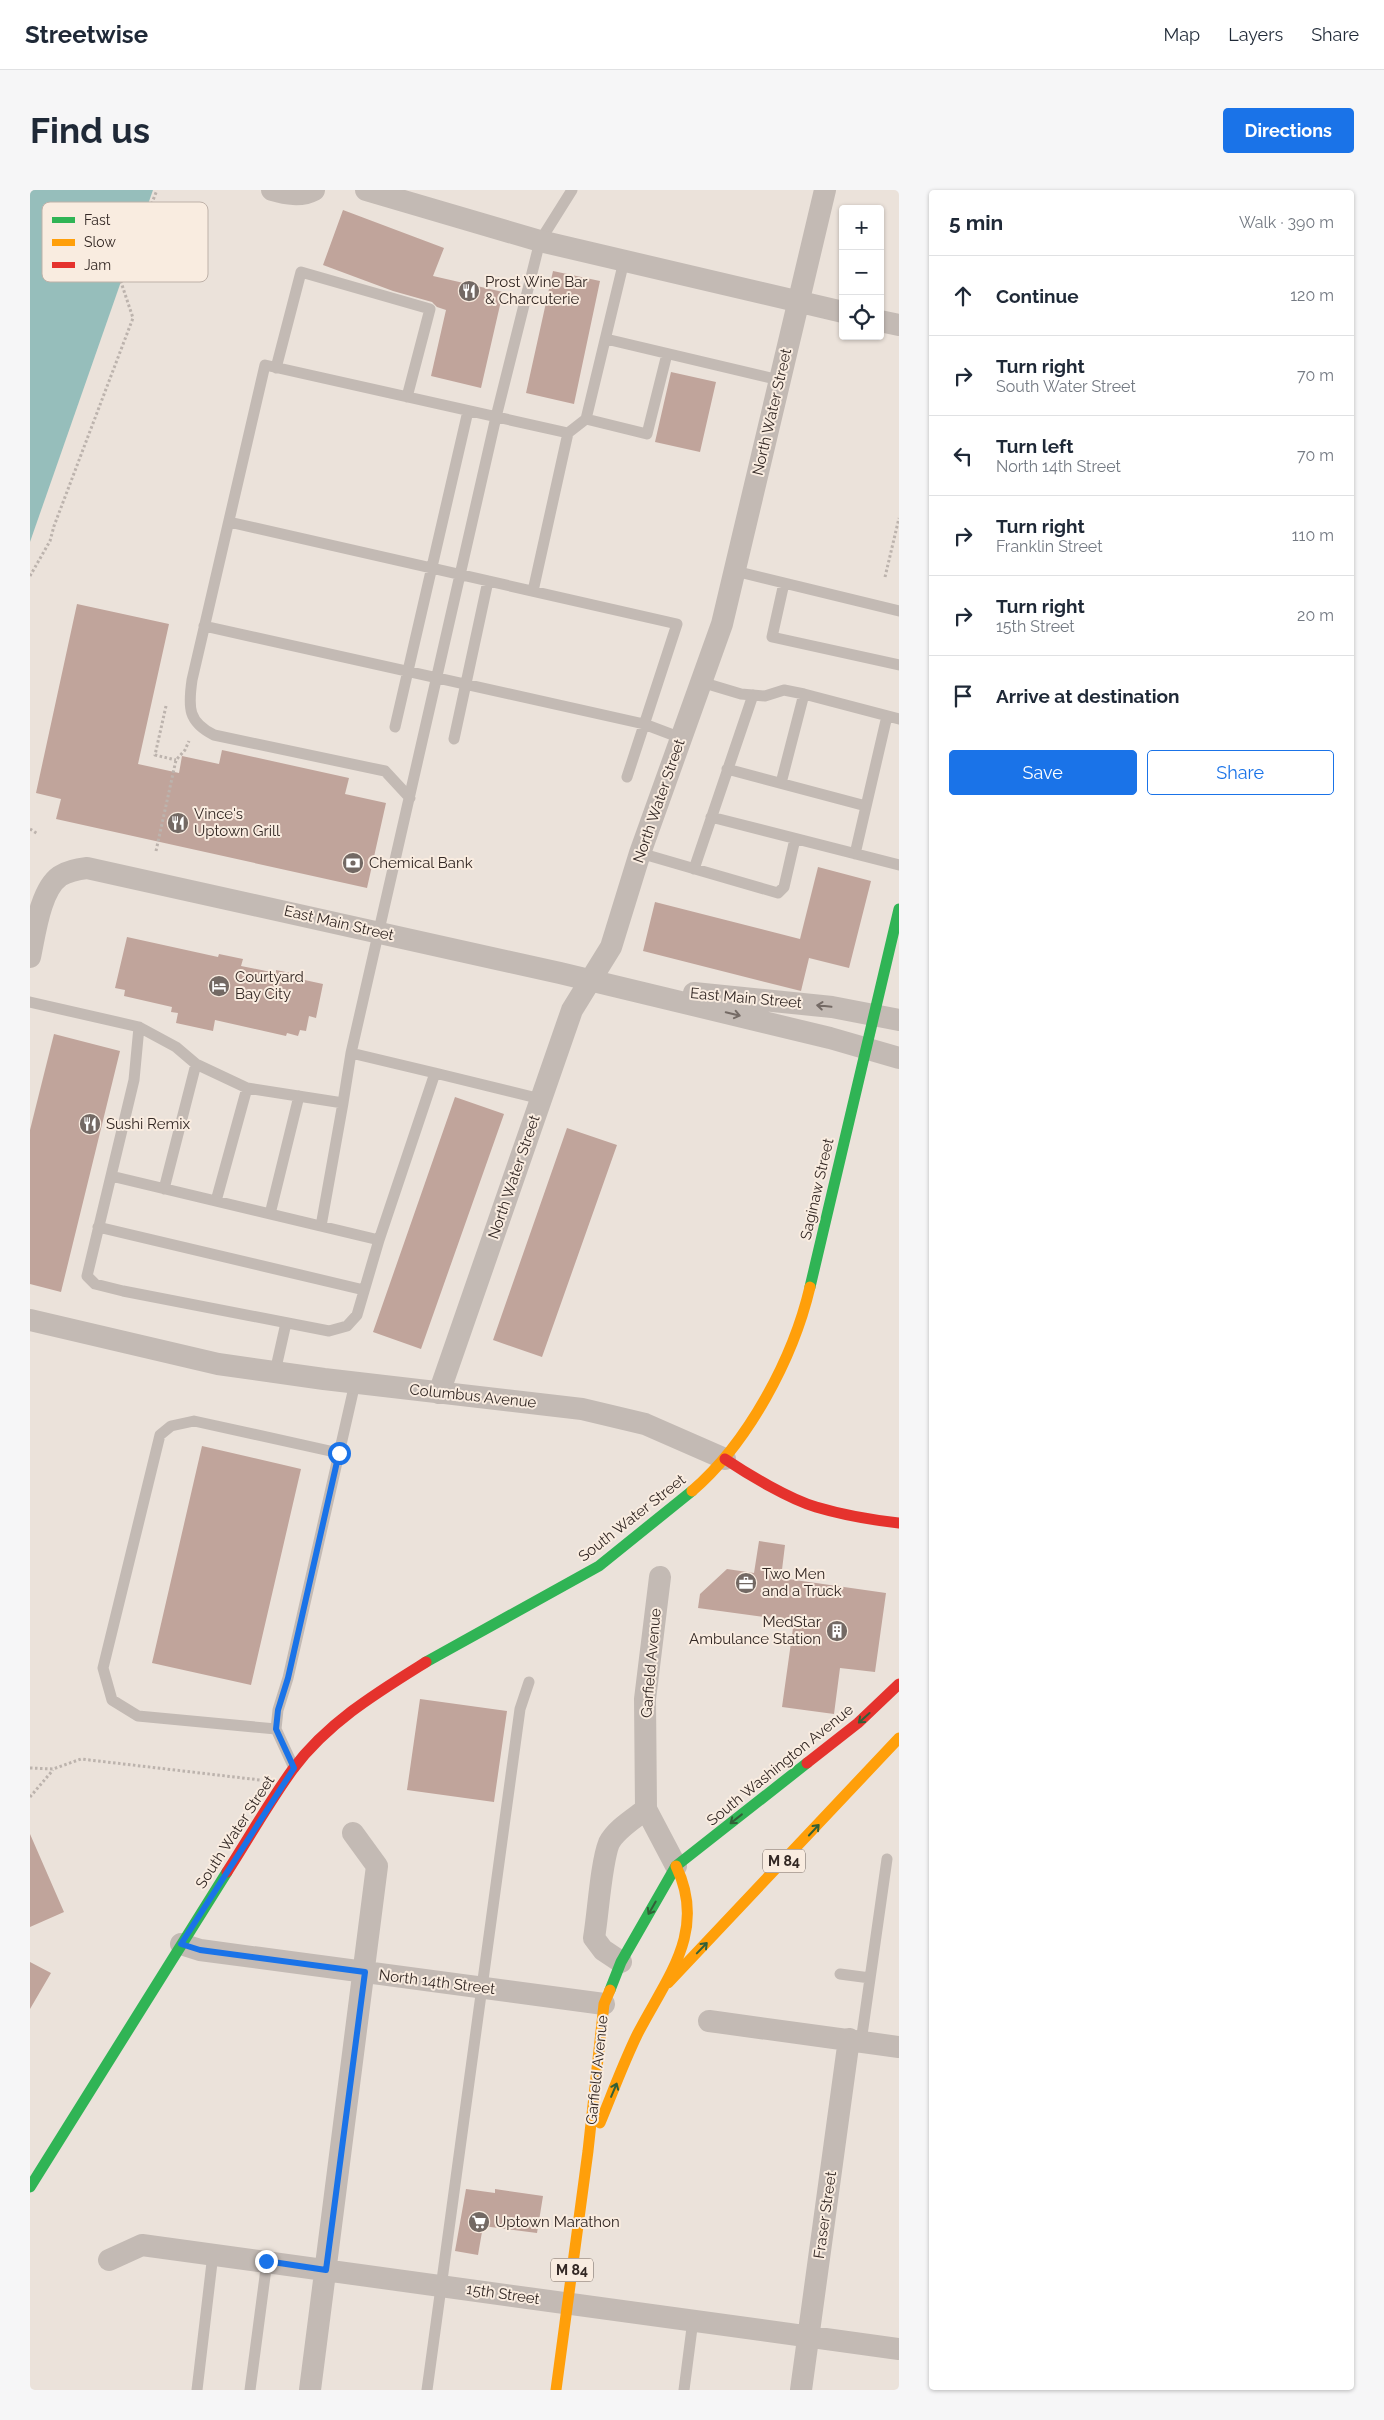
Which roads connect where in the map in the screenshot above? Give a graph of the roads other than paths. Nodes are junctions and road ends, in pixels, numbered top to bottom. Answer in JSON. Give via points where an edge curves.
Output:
{"nodes":[{"id":1,"x":272,"y":190,"type":"edge"},
{"id":2,"x":314,"y":190,"type":"edge"},
{"id":3,"x":366,"y":190,"type":"edge"},
{"id":4,"x":572,"y":190,"type":"edge"},
{"id":5,"x":825,"y":190,"type":"edge"},
{"id":6,"x":540,"y":241,"type":"junction"},
{"id":7,"x":624,"y":261,"type":"junction"},
{"id":8,"x":798,"y":301,"type":"junction"},
{"id":9,"x":839,"y":311,"type":"edge"},
{"id":10,"x":884,"y":322,"type":"edge"},
{"id":11,"x":899,"y":325,"type":"edge"},
{"id":12,"x":606,"y":339,"type":"junction"},
{"id":13,"x":668,"y":354,"type":"junction"},
{"id":14,"x":276,"y":368,"type":"junction"},
{"id":15,"x":780,"y":380,"type":"junction"},
{"id":16,"x":407,"y":397,"type":"junction"},
{"id":17,"x":468,"y":410,"type":"junction"},
{"id":18,"x":496,"y":417,"type":"junction"},
{"id":19,"x":586,"y":419,"type":"junction"},
{"id":20,"x":568,"y":433,"type":"junction"},
{"id":21,"x":229,"y":522,"type":"junction"},
{"id":22,"x":430,"y":569,"type":"junction"},
{"id":23,"x":735,"y":570,"type":"junction"},
{"id":24,"x":460,"y":575,"type":"junction"},
{"id":25,"x":488,"y":581,"type":"junction"},
{"id":26,"x":784,"y":582,"type":"junction"},
{"id":27,"x":533,"y":591,"type":"junction"},
{"id":28,"x":899,"y":611,"type":"edge"},
{"id":29,"x":204,"y":626,"type":"junction"},
{"id":30,"x":898,"y":662,"type":"edge"},
{"id":31,"x":407,"y":672,"type":"junction"},
{"id":32,"x":437,"y":678,"type":"junction"},
{"id":33,"x":701,"y":682,"type":"junction"},
{"id":34,"x":465,"y":685,"type":"junction"},
{"id":35,"x":804,"y":694,"type":"junction"},
{"id":36,"x":752,"y":695,"type":"junction"},
{"id":37,"x":887,"y":716,"type":"junction"},
{"id":38,"x":899,"y":719,"type":"edge"},
{"id":39,"x":644,"y":724,"type":"junction"},
{"id":40,"x":394,"y":727,"type":"dead end"},
{"id":41,"x":681,"y":738,"type":"junction"},
{"id":42,"x":454,"y":739,"type":"dead end"},
{"id":43,"x":727,"y":769,"type":"junction"},
{"id":44,"x":626,"y":777,"type":"dead end"},
{"id":45,"x":780,"y":784,"type":"junction"},
{"id":46,"x":410,"y":798,"type":"junction"},
{"id":47,"x":866,"y":806,"type":"junction"},
{"id":48,"x":711,"y":817,"type":"junction"},
{"id":49,"x":795,"y":839,"type":"junction"},
{"id":50,"x":640,"y":853,"type":"junction"},
{"id":51,"x":855,"y":854,"type":"junction"},
{"id":52,"x":899,"y":865,"type":"edge"},
{"id":53,"x":694,"y":869,"type":"junction"},
{"id":54,"x":899,"y":909,"type":"edge"},
{"id":55,"x":379,"y":932,"type":"junction"},
{"id":56,"x":30,"y":957,"type":"edge"},
{"id":57,"x":591,"y":980,"type":"junction"},
{"id":58,"x":618,"y":986,"type":"junction"},
{"id":59,"x":30,"y":1002,"type":"edge"},
{"id":60,"x":873,"y":1014,"type":"junction"},
{"id":61,"x":899,"y":1020,"type":"edge"},
{"id":62,"x":139,"y":1027,"type":"junction"},
{"id":63,"x":864,"y":1050,"type":"junction"},
{"id":64,"x":351,"y":1053,"type":"junction"},
{"id":65,"x":899,"y":1058,"type":"edge"},
{"id":66,"x":196,"y":1064,"type":"junction"},
{"id":67,"x":435,"y":1073,"type":"junction"},
{"id":68,"x":247,"y":1088,"type":"junction"},
{"id":69,"x":299,"y":1096,"type":"junction"},
{"id":70,"x":541,"y":1099,"type":"junction"},
{"id":71,"x":343,"y":1103,"type":"junction"},
{"id":72,"x":111,"y":1176,"type":"junction"},
{"id":73,"x":164,"y":1189,"type":"junction"},
{"id":74,"x":216,"y":1201,"type":"junction"},
{"id":75,"x":270,"y":1214,"type":"junction"},
{"id":76,"x":321,"y":1226,"type":"junction"},
{"id":77,"x":98,"y":1227,"type":"junction"},
{"id":78,"x":379,"y":1240,"type":"junction"},
{"id":79,"x":364,"y":1290,"type":"junction"},
{"id":80,"x":30,"y":1320,"type":"edge"},
{"id":81,"x":286,"y":1322,"type":"junction"},
{"id":82,"x":275,"y":1372,"type":"junction"},
{"id":83,"x":355,"y":1383,"type":"junction"},
{"id":84,"x":439,"y":1393,"type":"junction"},
{"id":85,"x":339,"y":1453,"type":"junction"},
{"id":86,"x":725,"y":1459,"type":"junction"},
{"id":87,"x":899,"y":1523,"type":"edge"},
{"id":88,"x":660,"y":1577,"type":"dead end"},
{"id":89,"x":529,"y":1682,"type":"dead end"},
{"id":90,"x":899,"y":1684,"type":"edge"},
{"id":91,"x":276,"y":1729,"type":"junction"},
{"id":92,"x":899,"y":1738,"type":"edge"},
{"id":93,"x":294,"y":1768,"type":"junction"},
{"id":94,"x":646,"y":1809,"type":"junction"},
{"id":95,"x":353,"y":1833,"type":"dead end"},
{"id":96,"x":887,"y":1859,"type":"dead end"},
{"id":97,"x":676,"y":1866,"type":"junction"},
{"id":98,"x":181,"y":1944,"type":"junction"},
{"id":99,"x":621,"y":1962,"type":"junction"},
{"id":100,"x":365,"y":1972,"type":"junction"},
{"id":101,"x":840,"y":1974,"type":"dead end"},
{"id":102,"x":870,"y":1978,"type":"junction"},
{"id":103,"x":668,"y":1983,"type":"junction"},
{"id":104,"x":483,"y":1988,"type":"junction"},
{"id":105,"x":604,"y":2004,"type":"junction"},
{"id":106,"x":709,"y":2021,"type":"dead end"},
{"id":107,"x":855,"y":2041,"type":"junction"},
{"id":108,"x":899,"y":2047,"type":"edge"},
{"id":109,"x":588,"y":2151,"type":"junction"},
{"id":110,"x":30,"y":2187,"type":"edge"},
{"id":111,"x":212,"y":2254,"type":"junction"},
{"id":112,"x":110,"y":2260,"type":"dead end"},
{"id":113,"x":266,"y":2261,"type":"junction"},
{"id":114,"x":326,"y":2270,"type":"junction"},
{"id":115,"x":441,"y":2285,"type":"junction"},
{"id":116,"x":568,"y":2302,"type":"junction"},
{"id":117,"x":693,"y":2320,"type":"junction"},
{"id":118,"x":808,"y":2336,"type":"junction"},
{"id":119,"x":899,"y":2349,"type":"edge"},
{"id":120,"x":197,"y":2390,"type":"edge"},
{"id":121,"x":250,"y":2390,"type":"edge"},
{"id":122,"x":310,"y":2390,"type":"edge"},
{"id":123,"x":427,"y":2390,"type":"edge"},
{"id":124,"x":556,"y":2390,"type":"edge"},
{"id":125,"x":684,"y":2390,"type":"edge"},
{"id":126,"x":801,"y":2390,"type":"edge"}],
"edges":[{"from":1,"to":2,"type":"street","via":[[286,194],[308,194]]},
{"from":3,"to":6,"type":"street"},
{"from":4,"to":6,"type":"lane"},
{"from":5,"to":8,"type":"street","name":"North Water Street"},
{"from":6,"to":7,"type":"street"},
{"from":6,"to":18,"type":"lane"},
{"from":7,"to":8,"type":"street"},
{"from":7,"to":12,"type":"lane"},
{"from":8,"to":9,"type":"street"},
{"from":8,"to":15,"type":"street","name":"North Water Street"},
{"from":10,"to":11,"type":"street"},
{"from":12,"to":13,"type":"lane"},
{"from":12,"to":19,"type":"lane"},
{"from":13,"to":15,"type":"lane"},
{"from":13,"to":19,"type":"lane","via":[[647,434]]},
{"from":14,"to":16,"type":"lane"},
{"from":14,"to":16,"type":"lane","via":[[301,272],[430,309]]},
{"from":14,"to":21,"type":"lane","via":[[265,365]]},
{"from":15,"to":23,"type":"street","name":"North Water Street"},
{"from":16,"to":17,"type":"lane"},
{"from":17,"to":18,"type":"lane"},
{"from":17,"to":22,"type":"lane"},
{"from":18,"to":20,"type":"lane"},
{"from":18,"to":24,"type":"lane"},
{"from":19,"to":20,"type":"lane"},
{"from":20,"to":27,"type":"lane"},
{"from":21,"to":22,"type":"lane"},
{"from":21,"to":29,"type":"lane"},
{"from":22,"to":24,"type":"lane"},
{"from":22,"to":31,"type":"lane"},
{"from":23,"to":26,"type":"lane"},
{"from":23,"to":33,"type":"street","name":"North Water Street","via":[[722,624]]},
{"from":24,"to":25,"type":"lane"},
{"from":24,"to":32,"type":"lane"},
{"from":25,"to":27,"type":"lane"},
{"from":25,"to":34,"type":"lane"},
{"from":26,"to":28,"type":"lane"},
{"from":26,"to":30,"type":"lane","via":[[772,637]]},
{"from":27,"to":39,"type":"lane","via":[[677,624]]},
{"from":29,"to":31,"type":"lane"},
{"from":29,"to":46,"type":"lane","via":[[189,700],[192,715],[200,728],[214,735],[385,771]]},
{"from":31,"to":32,"type":"lane"},
{"from":31,"to":40,"type":"lane"},
{"from":32,"to":34,"type":"lane"},
{"from":32,"to":46,"type":"lane"},
{"from":33,"to":36,"type":"lane"},
{"from":33,"to":41,"type":"street","name":"North Water Street"},
{"from":34,"to":39,"type":"lane"},
{"from":34,"to":42,"type":"lane"},
{"from":35,"to":36,"type":"lane","via":[[784,690],[765,696]]},
{"from":35,"to":37,"type":"lane"},
{"from":35,"to":45,"type":"lane"},
{"from":36,"to":43,"type":"lane"},
{"from":37,"to":38,"type":"lane"},
{"from":37,"to":47,"type":"lane"},
{"from":39,"to":41,"type":"lane"},
{"from":39,"to":44,"type":"lane"},
{"from":41,"to":50,"type":"street","name":"North Water Street"},
{"from":43,"to":45,"type":"lane"},
{"from":43,"to":48,"type":"lane"},
{"from":45,"to":47,"type":"lane"},
{"from":46,"to":55,"type":"lane"},
{"from":47,"to":51,"type":"lane"},
{"from":48,"to":49,"type":"lane"},
{"from":48,"to":53,"type":"lane"},
{"from":49,"to":51,"type":"lane"},
{"from":49,"to":53,"type":"lane","via":[[784,887],[778,893]]},
{"from":50,"to":53,"type":"lane"},
{"from":50,"to":57,"type":"street","name":"North Water Street","via":[[611,947]]},
{"from":51,"to":52,"type":"lane"},
{"from":54,"to":60,"type":"street","name":"Saginaw Street"},
{"from":55,"to":56,"type":"street","name":"East Main Street","via":[[87,868],[60,876],[49,890],[41,909]]},
{"from":55,"to":57,"type":"street","name":"East Main Street"},
{"from":55,"to":64,"type":"lane"},
{"from":57,"to":58,"type":"street","name":"East Main Street"},
{"from":57,"to":70,"type":"street","name":"North Water Street","via":[[572,1010]]},
{"from":60,"to":58,"type":"street","name":"East Main Street","one_way":true,"via":[[832,1006]]},
{"from":58,"to":63,"type":"street","name":"East Main Street","one_way":true,"via":[[830,1038]]},
{"from":59,"to":62,"type":"lane"},
{"from":60,"to":61,"type":"street","name":"East Main Street"},
{"from":60,"to":63,"type":"street","name":"Saginaw Street"},
{"from":62,"to":66,"type":"lane","via":[[176,1047]]},
{"from":62,"to":72,"type":"lane","via":[[134,1080]]},
{"from":63,"to":65,"type":"street","name":"East Main Street"},
{"from":63,"to":86,"type":"street","name":"Saginaw Street","via":[[805,1307],[778,1378]]},
{"from":64,"to":67,"type":"lane"},
{"from":64,"to":71,"type":"lane"},
{"from":66,"to":68,"type":"lane"},
{"from":66,"to":73,"type":"lane"},
{"from":67,"to":70,"type":"lane"},
{"from":67,"to":78,"type":"lane"},
{"from":68,"to":69,"type":"lane"},
{"from":68,"to":74,"type":"lane"},
{"from":69,"to":71,"type":"lane"},
{"from":69,"to":75,"type":"lane"},
{"from":70,"to":84,"type":"street","name":"North Water Street"},
{"from":71,"to":76,"type":"lane"},
{"from":72,"to":73,"type":"lane"},
{"from":72,"to":77,"type":"lane"},
{"from":73,"to":74,"type":"lane"},
{"from":74,"to":75,"type":"lane"},
{"from":75,"to":76,"type":"lane"},
{"from":76,"to":78,"type":"lane"},
{"from":77,"to":79,"type":"lane"},
{"from":77,"to":81,"type":"lane","via":[[87,1276],[95,1284]]},
{"from":78,"to":79,"type":"lane"},
{"from":79,"to":81,"type":"lane","via":[[357,1314],[347,1326],[329,1331]]},
{"from":80,"to":82,"type":"street","name":"Columbus Avenue","via":[[218,1364]]},
{"from":81,"to":82,"type":"lane"},
{"from":82,"to":83,"type":"street","name":"Columbus Avenue"},
{"from":83,"to":84,"type":"street","name":"Columbus Avenue"},
{"from":83,"to":85,"type":"lane"},
{"from":84,"to":86,"type":"street","name":"Columbus Avenue","via":[[582,1409],[636,1422]]},
{"from":85,"to":91,"type":"lane"},
{"from":85,"to":91,"type":"lane","via":[[194,1421],[171,1426],[160,1434],[103,1668],[112,1700],[138,1716]]},
{"from":86,"to":87,"type":"street","name":"Columbus Avenue","via":[[749,1475],[815,1507]]},
{"from":86,"to":93,"type":"street","name":"South Water Street","via":[[662,1518],[599,1566],[368,1698],[329,1730]]},
{"from":88,"to":94,"type":"street","name":"Garfield Avenue","via":[[645,1699]]},
{"from":89,"to":104,"type":"lane","via":[[520,1709]]},
{"from":90,"to":97,"type":"street","name":"South Washington Avenue","number":"M 84","one_way":true,"via":[[858,1723]]},
{"from":91,"to":93,"type":"lane"},
{"from":103,"to":92,"type":"street","number":"M 84","one_way":true},
{"from":93,"to":98,"type":"street","name":"South Water Street"},
{"from":94,"to":97,"type":"street","name":"Garfield Avenue"},
{"from":94,"to":99,"type":"street","via":[[610,1842],[604,1870],[594,1938]]},
{"from":95,"to":100,"type":"street","via":[[377,1866]]},
{"from":96,"to":102,"type":"lane"},
{"from":97,"to":99,"type":"street","name":"Garfield Avenue","number":"M 84","one_way":true},
{"from":97,"to":103,"type":"street","via":[[687,1892],[688,1917],[684,1939]]},
{"from":98,"to":100,"type":"street","name":"North 14th Street","via":[[200,1950]]},
{"from":98,"to":110,"type":"street","name":"South Water Street"},
{"from":99,"to":105,"type":"street","name":"Garfield Avenue","number":"M 84"},
{"from":100,"to":104,"type":"street","name":"North 14th Street"},
{"from":100,"to":114,"type":"street"},
{"from":101,"to":102,"type":"lane"},
{"from":102,"to":107,"type":"lane"},
{"from":109,"to":103,"type":"street","name":"Garfield Avenue","number":"M 84","one_way":true,"via":[[638,2034]]},
{"from":104,"to":105,"type":"street","name":"North 14th Street"},
{"from":104,"to":115,"type":"lane"},
{"from":105,"to":109,"type":"street","name":"Garfield Avenue","number":"M 84"},
{"from":106,"to":107,"type":"street"},
{"from":107,"to":108,"type":"street"},
{"from":107,"to":118,"type":"street","name":"Fraser Street"},
{"from":109,"to":116,"type":"street","name":"Garfield Avenue","number":"M 84"},
{"from":111,"to":112,"type":"street","name":"15th Street","via":[[142,2245]]},
{"from":111,"to":113,"type":"street","name":"15th Street"},
{"from":111,"to":120,"type":"lane"},
{"from":113,"to":114,"type":"street","name":"15th Street"},
{"from":113,"to":121,"type":"lane"},
{"from":114,"to":115,"type":"street","name":"15th Street"},
{"from":114,"to":122,"type":"street"},
{"from":115,"to":116,"type":"street","name":"15th Street"},
{"from":115,"to":123,"type":"lane"},
{"from":116,"to":117,"type":"street","name":"15th Street"},
{"from":116,"to":124,"type":"street","name":"Garfield Avenue","number":"M 84"},
{"from":117,"to":118,"type":"street","name":"15th Street"},
{"from":117,"to":125,"type":"lane"},
{"from":118,"to":119,"type":"street","name":"15th Street"},
{"from":118,"to":126,"type":"street","name":"Fraser Street"}]}
